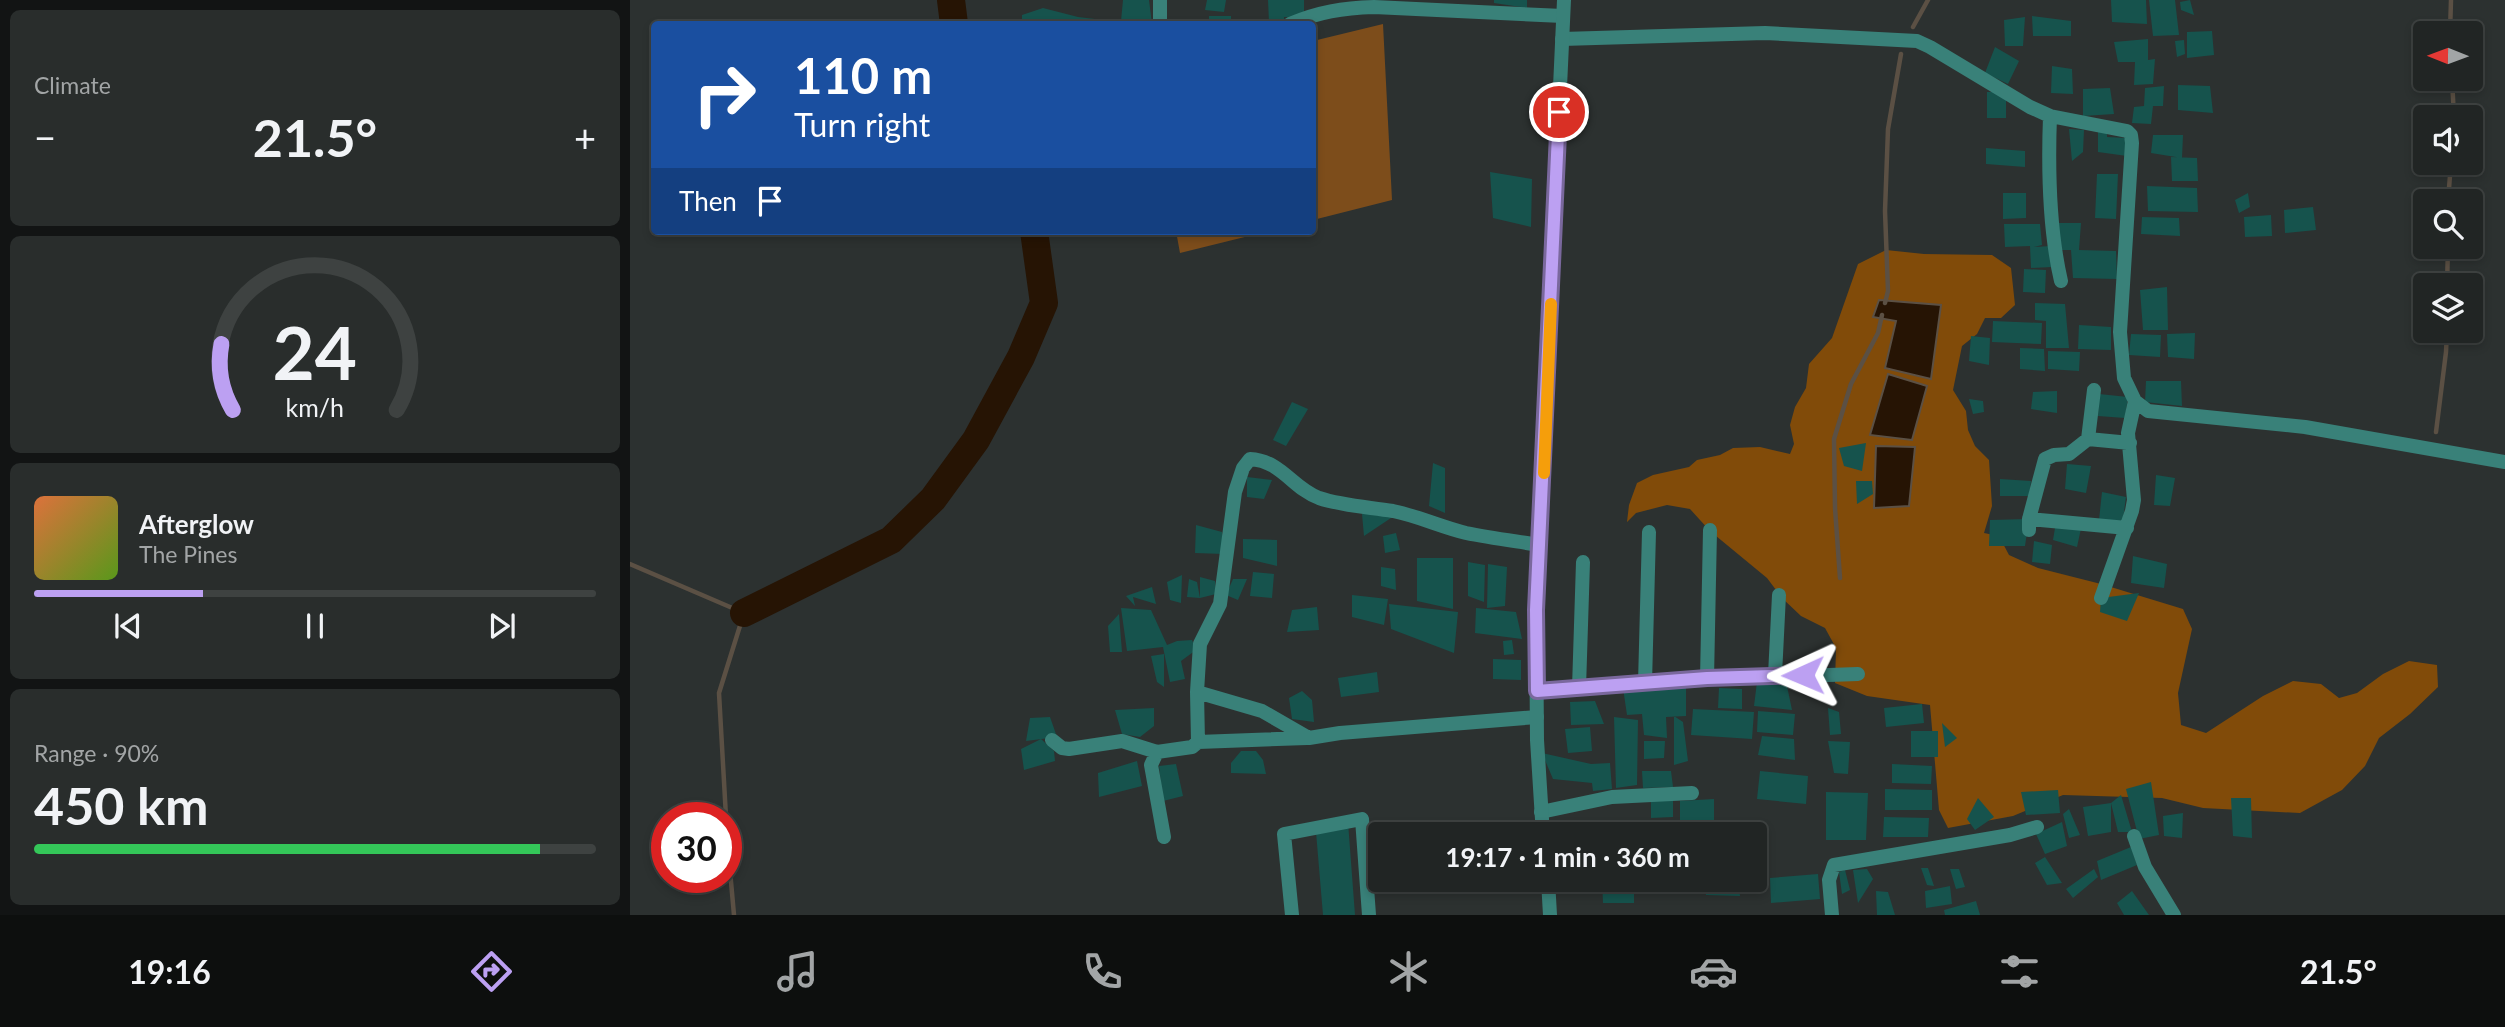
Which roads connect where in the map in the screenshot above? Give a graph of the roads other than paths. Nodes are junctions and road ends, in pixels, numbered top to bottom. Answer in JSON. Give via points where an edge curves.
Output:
{"nodes":[{"id":1,"x":1160,"y":0,"type":"edge"},
{"id":2,"x":1564,"y":0,"type":"edge"},
{"id":3,"x":1343,"y":4,"type":"edge"},
{"id":4,"x":1563,"y":16,"type":"junction"},
{"id":5,"x":1160,"y":21,"type":"edge"},
{"id":6,"x":1298,"y":21,"type":"edge"},
{"id":7,"x":1562,"y":39,"type":"junction"},
{"id":8,"x":2050,"y":116,"type":"junction"},
{"id":9,"x":2061,"y":281,"type":"dead end"},
{"id":10,"x":2094,"y":390,"type":"dead end"},
{"id":11,"x":2135,"y":401,"type":"junction"},
{"id":12,"x":2088,"y":439,"type":"junction"},
{"id":13,"x":2130,"y":443,"type":"junction"},
{"id":14,"x":2505,"y":462,"type":"edge"},
{"id":15,"x":2127,"y":528,"type":"junction"},
{"id":16,"x":1710,"y":530,"type":"dead end"},
{"id":17,"x":1649,"y":532,"type":"dead end"},
{"id":18,"x":1540,"y":545,"type":"junction"},
{"id":19,"x":1583,"y":562,"type":"dead end"},
{"id":20,"x":1779,"y":595,"type":"dead end"},
{"id":21,"x":2101,"y":598,"type":"dead end"},
{"id":22,"x":1858,"y":674,"type":"dead end"},
{"id":23,"x":1775,"y":675,"type":"junction"},
{"id":24,"x":1707,"y":678,"type":"junction"},
{"id":25,"x":1645,"y":683,"type":"junction"},
{"id":26,"x":1579,"y":688,"type":"junction"},
{"id":27,"x":1537,"y":691,"type":"junction"},
{"id":28,"x":1197,"y":692,"type":"junction"},
{"id":29,"x":1537,"y":717,"type":"junction"},
{"id":30,"x":1309,"y":738,"type":"junction"},
{"id":31,"x":1052,"y":740,"type":"dead end"},
{"id":32,"x":1198,"y":742,"type":"junction"},
{"id":33,"x":1157,"y":752,"type":"junction"},
{"id":34,"x":1692,"y":793,"type":"dead end"},
{"id":35,"x":1541,"y":812,"type":"junction"},
{"id":36,"x":1542,"y":822,"type":"edge"},
{"id":37,"x":2037,"y":827,"type":"dead end"},
{"id":38,"x":2134,"y":836,"type":"dead end"},
{"id":39,"x":1164,"y":837,"type":"dead end"},
{"id":40,"x":1549,"y":892,"type":"edge"},
{"id":41,"x":1292,"y":915,"type":"edge"},
{"id":42,"x":1369,"y":915,"type":"edge"},
{"id":43,"x":1550,"y":915,"type":"edge"},
{"id":44,"x":1832,"y":915,"type":"edge"},
{"id":45,"x":2174,"y":915,"type":"edge"}],
"edges":[{"from":1,"to":5,"type":"street"},
{"from":2,"to":4,"type":"street"},
{"from":3,"to":4,"type":"street"},
{"from":3,"to":6,"type":"street"},
{"from":4,"to":7,"type":"street"},
{"from":7,"to":8,"type":"street","via":[[1767,33],[1917,41]]},
{"from":7,"to":18,"type":"street"},
{"from":8,"to":9,"type":"street","via":[[2054,251]]},
{"from":8,"to":11,"type":"street","via":[[2131,135],[2120,314],[2123,378]]},
{"from":10,"to":12,"type":"street"},
{"from":11,"to":13,"type":"street"},
{"from":11,"to":14,"type":"street","via":[[2148,411],[2305,427]]},
{"from":12,"to":13,"type":"street"},
{"from":12,"to":15,"type":"street","via":[[2069,454],[2045,459],[2029,524]]},
{"from":13,"to":15,"type":"street","via":[[2134,499]]},
{"from":15,"to":21,"type":"street"},
{"from":16,"to":24,"type":"street"},
{"from":17,"to":25,"type":"street"},
{"from":18,"to":27,"type":"street"},
{"from":18,"to":28,"type":"street","via":[[1317,497],[1276,466],[1250,459],[1235,492],[1220,604],[1200,644]]},
{"from":19,"to":26,"type":"street"},
{"from":20,"to":23,"type":"street"},
{"from":22,"to":23,"type":"street"},
{"from":23,"to":24,"type":"street"},
{"from":24,"to":25,"type":"street"},
{"from":25,"to":26,"type":"street"},
{"from":26,"to":27,"type":"street"},
{"from":27,"to":29,"type":"street"},
{"from":28,"to":30,"type":"street","via":[[1262,711]]},
{"from":28,"to":32,"type":"street"},
{"from":29,"to":30,"type":"street"},
{"from":29,"to":35,"type":"street"},
{"from":30,"to":32,"type":"street"},
{"from":31,"to":33,"type":"street","via":[[1069,749],[1122,741]]},
{"from":32,"to":33,"type":"street"},
{"from":33,"to":39,"type":"street","via":[[1151,765]]},
{"from":34,"to":35,"type":"street","via":[[1612,797]]},
{"from":35,"to":36,"type":"street"},
{"from":37,"to":44,"type":"street","via":[[1834,865],[1829,880]]},
{"from":38,"to":45,"type":"street","via":[[2145,867]]},
{"from":40,"to":43,"type":"street"},
{"from":41,"to":42,"type":"street","via":[[1284,834],[1362,819]]}]}
